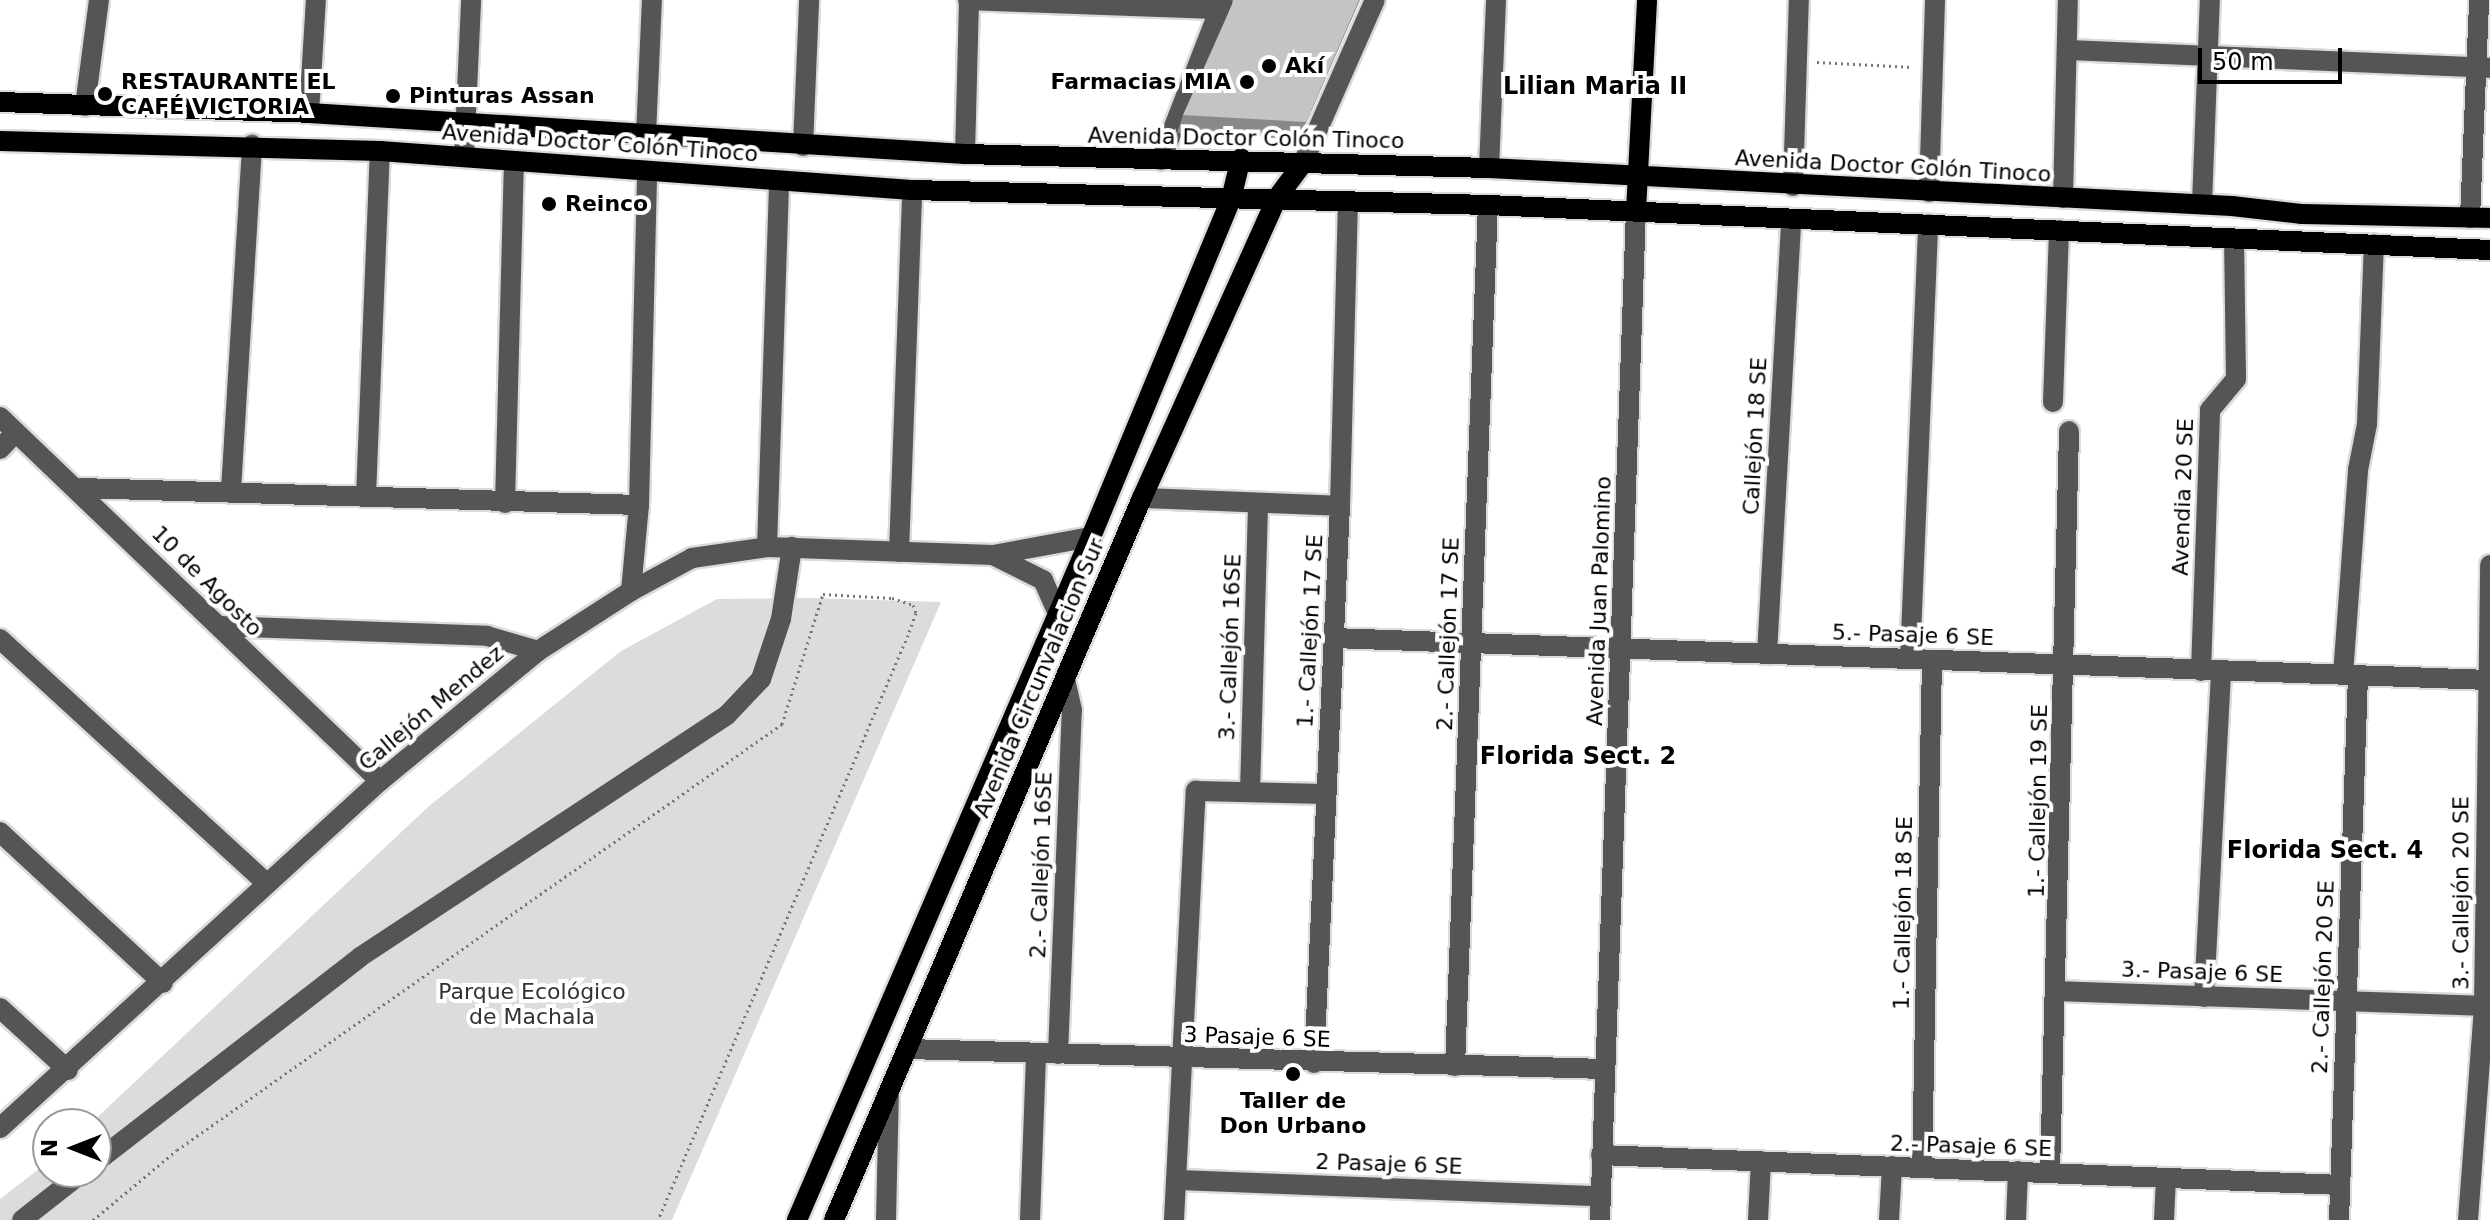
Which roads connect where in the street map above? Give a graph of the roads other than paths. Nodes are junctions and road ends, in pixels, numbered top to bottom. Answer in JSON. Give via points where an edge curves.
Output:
{"nodes":[{"id":1,"x":99,"y":0,"type":"edge"},
{"id":2,"x":316,"y":0,"type":"edge"},
{"id":3,"x":471,"y":0,"type":"edge"},
{"id":4,"x":652,"y":0,"type":"edge"},
{"id":5,"x":809,"y":0,"type":"edge"},
{"id":6,"x":968,"y":0,"type":"edge"},
{"id":7,"x":1375,"y":0,"type":"edge"},
{"id":8,"x":1496,"y":0,"type":"edge"},
{"id":9,"x":1647,"y":0,"type":"edge"},
{"id":10,"x":1799,"y":0,"type":"edge"},
{"id":11,"x":1935,"y":0,"type":"edge"},
{"id":12,"x":2068,"y":0,"type":"edge"},
{"id":13,"x":2210,"y":0,"type":"edge"},
{"id":14,"x":2479,"y":0,"type":"edge"},
{"id":15,"x":1052,"y":2,"type":"edge"},
{"id":16,"x":1221,"y":5,"type":"edge"},
{"id":17,"x":2067,"y":50,"type":"junction"},
{"id":18,"x":2208,"y":58,"type":"junction"},
{"id":19,"x":2483,"y":67,"type":"edge"},
{"id":20,"x":0,"y":102,"type":"edge"},
{"id":21,"x":85,"y":106,"type":"junction"},
{"id":22,"x":309,"y":113,"type":"junction"},
{"id":23,"x":465,"y":122,"type":"junction"},
{"id":24,"x":646,"y":135,"type":"junction"},
{"id":25,"x":0,"y":141,"type":"edge"},
{"id":26,"x":252,"y":145,"type":"junction"},
{"id":27,"x":803,"y":146,"type":"junction"},
{"id":28,"x":380,"y":151,"type":"junction"},
{"id":29,"x":965,"y":154,"type":"junction"},
{"id":30,"x":464,"y":157,"type":"junction"},
{"id":31,"x":1241,"y":158,"type":"junction"},
{"id":32,"x":1161,"y":160,"type":"junction"},
{"id":33,"x":514,"y":161,"type":"junction"},
{"id":34,"x":1303,"y":163,"type":"junction"},
{"id":35,"x":1489,"y":168,"type":"junction"},
{"id":36,"x":647,"y":171,"type":"junction"},
{"id":37,"x":1638,"y":176,"type":"junction"},
{"id":38,"x":779,"y":181,"type":"junction"},
{"id":39,"x":1793,"y":186,"type":"junction"},
{"id":40,"x":912,"y":190,"type":"junction"},
{"id":41,"x":1929,"y":192,"type":"junction"},
{"id":42,"x":1277,"y":198,"type":"junction"},
{"id":43,"x":2063,"y":198,"type":"junction"},
{"id":44,"x":1231,"y":199,"type":"junction"},
{"id":45,"x":1348,"y":201,"type":"junction"},
{"id":46,"x":2202,"y":204,"type":"junction"},
{"id":47,"x":1488,"y":205,"type":"junction"},
{"id":48,"x":1636,"y":211,"type":"junction"},
{"id":49,"x":2480,"y":218,"type":"edge"},
{"id":50,"x":1791,"y":220,"type":"junction"},
{"id":51,"x":1928,"y":224,"type":"junction"},
{"id":52,"x":2059,"y":230,"type":"junction"},
{"id":53,"x":2234,"y":239,"type":"junction"},
{"id":54,"x":2374,"y":244,"type":"junction"},
{"id":55,"x":2490,"y":250,"type":"edge"},
{"id":56,"x":2053,"y":402,"type":"dead end"},
{"id":57,"x":0,"y":417,"type":"edge"},
{"id":58,"x":2069,"y":431,"type":"dead end"},
{"id":59,"x":16,"y":432,"type":"junction"},
{"id":60,"x":0,"y":449,"type":"edge"},
{"id":61,"x":80,"y":488,"type":"junction"},
{"id":62,"x":231,"y":490,"type":"junction"},
{"id":63,"x":366,"y":496,"type":"junction"},
{"id":64,"x":1142,"y":498,"type":"junction"},
{"id":65,"x":505,"y":503,"type":"junction"},
{"id":66,"x":1258,"y":503,"type":"junction"},
{"id":67,"x":639,"y":505,"type":"junction"},
{"id":68,"x":1340,"y":506,"type":"junction"},
{"id":69,"x":1091,"y":537,"type":"junction"},
{"id":70,"x":767,"y":547,"type":"junction"},
{"id":71,"x":792,"y":547,"type":"junction"},
{"id":72,"x":899,"y":552,"type":"junction"},
{"id":73,"x":993,"y":555,"type":"junction"},
{"id":74,"x":2490,"y":565,"type":"edge"},
{"id":75,"x":631,"y":591,"type":"junction"},
{"id":76,"x":1058,"y":613,"type":"junction"},
{"id":77,"x":219,"y":626,"type":"junction"},
{"id":78,"x":1333,"y":638,"type":"junction"},
{"id":79,"x":0,"y":639,"type":"edge"},
{"id":80,"x":1471,"y":643,"type":"junction"},
{"id":81,"x":1622,"y":648,"type":"junction"},
{"id":82,"x":1042,"y":650,"type":"junction"},
{"id":83,"x":538,"y":651,"type":"junction"},
{"id":84,"x":1767,"y":654,"type":"junction"},
{"id":85,"x":1910,"y":659,"type":"junction"},
{"id":86,"x":1932,"y":660,"type":"junction"},
{"id":87,"x":2065,"y":665,"type":"junction"},
{"id":88,"x":1069,"y":669,"type":"junction"},
{"id":89,"x":2211,"y":672,"type":"junction"},
{"id":90,"x":2351,"y":676,"type":"junction"},
{"id":91,"x":2488,"y":680,"type":"edge"},
{"id":92,"x":380,"y":781,"type":"junction"},
{"id":93,"x":1250,"y":792,"type":"junction"},
{"id":94,"x":1326,"y":794,"type":"junction"},
{"id":95,"x":0,"y":832,"type":"edge"},
{"id":96,"x":267,"y":884,"type":"junction"},
{"id":97,"x":163,"y":983,"type":"junction"},
{"id":98,"x":2057,"y":991,"type":"junction"},
{"id":99,"x":2204,"y":997,"type":"junction"},
{"id":100,"x":2346,"y":999,"type":"junction"},
{"id":101,"x":2487,"y":1006,"type":"edge"},
{"id":102,"x":0,"y":1008,"type":"edge"},
{"id":103,"x":907,"y":1049,"type":"junction"},
{"id":104,"x":1036,"y":1053,"type":"junction"},
{"id":105,"x":1058,"y":1054,"type":"junction"},
{"id":106,"x":1184,"y":1058,"type":"junction"},
{"id":107,"x":1314,"y":1063,"type":"junction"},
{"id":108,"x":1455,"y":1066,"type":"junction"},
{"id":109,"x":1605,"y":1069,"type":"junction"},
{"id":110,"x":68,"y":1070,"type":"junction"},
{"id":111,"x":889,"y":1091,"type":"junction"},
{"id":112,"x":0,"y":1128,"type":"edge"},
{"id":113,"x":832,"y":1137,"type":"junction"},
{"id":114,"x":864,"y":1149,"type":"junction"},
{"id":115,"x":112,"y":1150,"type":"edge"},
{"id":116,"x":1601,"y":1155,"type":"junction"},
{"id":117,"x":1761,"y":1161,"type":"junction"},
{"id":118,"x":1892,"y":1166,"type":"junction"},
{"id":119,"x":1922,"y":1167,"type":"junction"},
{"id":120,"x":2018,"y":1171,"type":"junction"},
{"id":121,"x":2050,"y":1173,"type":"junction"},
{"id":122,"x":2166,"y":1178,"type":"junction"},
{"id":123,"x":1176,"y":1180,"type":"junction"},
{"id":124,"x":2340,"y":1185,"type":"junction"},
{"id":125,"x":63,"y":1188,"type":"edge"},
{"id":126,"x":1601,"y":1196,"type":"junction"},
{"id":127,"x":22,"y":1220,"type":"edge"},
{"id":128,"x":797,"y":1220,"type":"edge"},
{"id":129,"x":834,"y":1220,"type":"edge"},
{"id":130,"x":886,"y":1220,"type":"edge"},
{"id":131,"x":1030,"y":1220,"type":"edge"},
{"id":132,"x":1174,"y":1220,"type":"edge"},
{"id":133,"x":1600,"y":1220,"type":"edge"},
{"id":134,"x":1758,"y":1220,"type":"edge"},
{"id":135,"x":1889,"y":1220,"type":"edge"},
{"id":136,"x":2016,"y":1220,"type":"edge"},
{"id":137,"x":2164,"y":1220,"type":"edge"},
{"id":138,"x":2339,"y":1220,"type":"edge"},
{"id":139,"x":2468,"y":1220,"type":"edge"}],
"edges":[{"from":1,"to":21,"type":"street"},
{"from":2,"to":22,"type":"street"},
{"from":3,"to":23,"type":"street"},
{"from":4,"to":24,"type":"street"},
{"from":5,"to":27,"type":"street"},
{"from":6,"to":15,"type":"street"},
{"from":6,"to":29,"type":"street"},
{"from":7,"to":34,"type":"street"},
{"from":8,"to":35,"type":"street"},
{"from":9,"to":37,"type":"main road","name":"Avenida Juan Palomino"},
{"from":10,"to":39,"type":"street"},
{"from":11,"to":41,"type":"street"},
{"from":12,"to":17,"type":"street"},
{"from":13,"to":18,"type":"street"},
{"from":14,"to":19,"type":"street"},
{"from":15,"to":16,"type":"street"},
{"from":16,"to":32,"type":"street"},
{"from":17,"to":18,"type":"street"},
{"from":17,"to":43,"type":"street"},
{"from":18,"to":19,"type":"street"},
{"from":18,"to":46,"type":"street"},
{"from":19,"to":49,"type":"street"},
{"from":20,"to":21,"type":"main road","name":"Avenida Doctor Colón Tinoco"},
{"from":21,"to":22,"type":"main road","name":"Avenida Doctor Colón Tinoco"},
{"from":22,"to":23,"type":"main road","name":"Avenida Doctor Colón Tinoco"},
{"from":23,"to":24,"type":"main road","name":"Avenida Doctor Colón Tinoco"},
{"from":23,"to":30,"type":"street"},
{"from":24,"to":27,"type":"main road","name":"Avenida Doctor Colón Tinoco"},
{"from":25,"to":26,"type":"main road","name":"Avenida Doctor Colón Tinoco"},
{"from":26,"to":28,"type":"main road","name":"Avenida Doctor Colón Tinoco"},
{"from":26,"to":62,"type":"street"},
{"from":27,"to":29,"type":"main road","name":"Avenida Doctor Colón Tinoco"},
{"from":28,"to":30,"type":"main road","name":"Avenida Doctor Colón Tinoco"},
{"from":28,"to":63,"type":"street"},
{"from":29,"to":32,"type":"main road","name":"Avenida Doctor Colón Tinoco"},
{"from":30,"to":33,"type":"main road","name":"Avenida Doctor Colón Tinoco"},
{"from":31,"to":32,"type":"main road","name":"Avenida Doctor Colón Tinoco"},
{"from":31,"to":34,"type":"main road","name":"Avenida Doctor Colón Tinoco"},
{"from":31,"to":44,"type":"main road","name":"Avenida Circunvalacion Sur"},
{"from":33,"to":36,"type":"main road","name":"Avenida Doctor Colón Tinoco"},
{"from":33,"to":65,"type":"street"},
{"from":34,"to":35,"type":"main road","name":"Avenida Doctor Colón Tinoco"},
{"from":34,"to":42,"type":"main road","name":"Avenida Circunvalacion Sur"},
{"from":35,"to":37,"type":"main road","name":"Avenida Doctor Colón Tinoco"},
{"from":36,"to":38,"type":"main road","name":"Avenida Doctor Colón Tinoco"},
{"from":36,"to":67,"type":"street"},
{"from":37,"to":39,"type":"main road","name":"Avenida Doctor Colón Tinoco"},
{"from":37,"to":48,"type":"main road","name":"Avenida Juan Palomino"},
{"from":38,"to":40,"type":"main road","name":"Avenida Doctor Colón Tinoco"},
{"from":38,"to":70,"type":"street"},
{"from":39,"to":41,"type":"main road","name":"Avenida Doctor Colón Tinoco"},
{"from":40,"to":44,"type":"main road","name":"Avenida Doctor Colón Tinoco"},
{"from":40,"to":72,"type":"street"},
{"from":41,"to":43,"type":"main road","name":"Avenida Doctor Colón Tinoco"},
{"from":42,"to":44,"type":"main road","name":"Avenida Doctor Colón Tinoco"},
{"from":42,"to":45,"type":"main road","name":"Avenida Doctor Colón Tinoco"},
{"from":42,"to":64,"type":"main road","name":"Avenida Circunvalacion Sur"},
{"from":43,"to":46,"type":"main road","name":"Avenida Doctor Colón Tinoco"},
{"from":44,"to":69,"type":"main road","name":"Avenida Circunvalacion Sur"},
{"from":45,"to":47,"type":"main road","name":"Avenida Doctor Colón Tinoco"},
{"from":45,"to":68,"type":"street","name":"1.- Callejón 17 SE"},
{"from":46,"to":49,"type":"main road","name":"Avenida Doctor Colón Tinoco","via":[[2301,214]]},
{"from":47,"to":48,"type":"main road","name":"Avenida Doctor Colón Tinoco"},
{"from":47,"to":80,"type":"street","name":"2.- Callejón 17 SE"},
{"from":48,"to":50,"type":"main road","name":"Avenida Doctor Colón Tinoco"},
{"from":48,"to":81,"type":"street","name":"Avenida Juan Palomino"},
{"from":50,"to":51,"type":"main road","name":"Avenida Doctor Colón Tinoco"},
{"from":50,"to":84,"type":"street","name":"Callejón 18 SE"},
{"from":51,"to":52,"type":"main road","name":"Avenida Doctor Colón Tinoco"},
{"from":51,"to":85,"type":"street"},
{"from":52,"to":53,"type":"main road","name":"Avenida Doctor Colón Tinoco"},
{"from":52,"to":56,"type":"street"},
{"from":53,"to":54,"type":"main road","name":"Avenida Doctor Colón Tinoco"},
{"from":53,"to":89,"type":"street","name":"Avendia 20 SE","via":[[2236,379],[2210,410]]},
{"from":54,"to":55,"type":"main road","name":"Avenida Doctor Colón Tinoco"},
{"from":54,"to":90,"type":"street","name":"2.- Callejón 20 SE"},
{"from":57,"to":59,"type":"street","name":"10 de Agosto"},
{"from":58,"to":87,"type":"street","name":"1.- Callejón 19 SE"},
{"from":59,"to":60,"type":"street"},
{"from":59,"to":61,"type":"street","name":"10 de Agosto"},
{"from":61,"to":62,"type":"street"},
{"from":61,"to":77,"type":"street","name":"10 de Agosto"},
{"from":62,"to":63,"type":"street"},
{"from":63,"to":65,"type":"street"},
{"from":64,"to":66,"type":"street"},
{"from":64,"to":88,"type":"main road","name":"Avenida Circunvalacion Sur"},
{"from":65,"to":67,"type":"street"},
{"from":66,"to":68,"type":"street"},
{"from":66,"to":93,"type":"street","name":"3.- Callejón 16SE"},
{"from":67,"to":75,"type":"street"},
{"from":68,"to":78,"type":"street","name":"1.- Callejón 17 SE"},
{"from":69,"to":73,"type":"street","name":"Callejón Mendez"},
{"from":69,"to":76,"type":"main road","name":"Avenida Circunvalacion Sur"},
{"from":70,"to":71,"type":"street","name":"Callejón Mendez"},
{"from":70,"to":75,"type":"street","name":"Callejón Mendez","via":[[692,558]]},
{"from":71,"to":72,"type":"street","name":"Callejón Mendez"},
{"from":71,"to":115,"type":"street","via":[[781,619],[761,679],[727,715],[360,957]]},
{"from":72,"to":73,"type":"street","name":"Callejón Mendez"},
{"from":73,"to":76,"type":"street","name":"Callejón Mendez","via":[[1043,580]]},
{"from":74,"to":91,"type":"street","name":"3.- Callejón 20 SE"},
{"from":75,"to":83,"type":"street","name":"Callejón Mendez"},
{"from":76,"to":82,"type":"main road","name":"Avenida Circunvalacion Sur"},
{"from":77,"to":83,"type":"street","via":[[487,636]]},
{"from":77,"to":92,"type":"street","name":"10 de Agosto"},
{"from":78,"to":80,"type":"street","name":"5.- Pasaje 6 SE"},
{"from":78,"to":94,"type":"street","name":"1.- Callejón 17 SE"},
{"from":79,"to":96,"type":"street"},
{"from":80,"to":81,"type":"street","name":"5.- Pasaje 6 SE"},
{"from":80,"to":108,"type":"street","name":"2.- Callejón 17 SE"},
{"from":81,"to":84,"type":"street","name":"5.- Pasaje 6 SE"},
{"from":81,"to":109,"type":"street","name":"Avenida Juan Palomino"},
{"from":82,"to":88,"type":"main road"},
{"from":82,"to":113,"type":"main road","name":"Avenida Circunvalacion Sur"},
{"from":83,"to":92,"type":"street","name":"Callejón Mendez"},
{"from":84,"to":85,"type":"street","name":"5.- Pasaje 6 SE"},
{"from":85,"to":86,"type":"street","name":"5.- Pasaje 6 SE"},
{"from":86,"to":87,"type":"street","name":"5.- Pasaje 6 SE"},
{"from":86,"to":119,"type":"street","name":"1.- Callejón 18 SE"},
{"from":87,"to":89,"type":"street","name":"5.- Pasaje 6 SE"},
{"from":87,"to":98,"type":"street","name":"1.- Callejón 19 SE"},
{"from":88,"to":103,"type":"main road","name":"Avenida Circunvalacion Sur"},
{"from":88,"to":105,"type":"street","name":"2.- Callejón 16SE","via":[[1072,710]]},
{"from":89,"to":90,"type":"street","name":"5.- Pasaje 6 SE"},
{"from":89,"to":99,"type":"street","name":"Avendia 20 SE"},
{"from":90,"to":91,"type":"street","name":"5.- Pasaje 6 SE"},
{"from":90,"to":100,"type":"street","name":"2.- Callejón 20 SE"},
{"from":91,"to":101,"type":"street","name":"3.- Callejón 20 SE"},
{"from":92,"to":96,"type":"street","name":"Callejón Mendez"},
{"from":93,"to":94,"type":"street"},
{"from":93,"to":106,"type":"street","via":[[1196,791]]},
{"from":94,"to":107,"type":"street","name":"1.- Callejón 17 SE"},
{"from":95,"to":97,"type":"street"},
{"from":96,"to":97,"type":"street","name":"Callejón Mendez"},
{"from":97,"to":110,"type":"street","name":"Callejón Mendez"},
{"from":98,"to":99,"type":"street","name":"3.- Pasaje 6 SE"},
{"from":98,"to":121,"type":"street","name":"1.- Callejón 19 SE"},
{"from":99,"to":100,"type":"street","name":"3.- Pasaje 6 SE"},
{"from":100,"to":101,"type":"street","name":"3.- Pasaje 6 SE"},
{"from":100,"to":124,"type":"street","name":"2.- Callejón 20 SE"},
{"from":101,"to":139,"type":"street","name":"3.- Callejón 20 SE"},
{"from":102,"to":110,"type":"street"},
{"from":103,"to":104,"type":"street","name":"3 Pasaje 6 SE"},
{"from":103,"to":111,"type":"main road","name":"Avenida Circunvalacion Sur"},
{"from":104,"to":105,"type":"street","name":"3 Pasaje 6 SE"},
{"from":104,"to":131,"type":"street"},
{"from":105,"to":106,"type":"street","name":"3 Pasaje 6 SE"},
{"from":106,"to":107,"type":"street","name":"3 Pasaje 6 SE"},
{"from":106,"to":123,"type":"street"},
{"from":107,"to":108,"type":"street","name":"3 Pasaje 6 SE"},
{"from":108,"to":109,"type":"street","name":"3 Pasaje 6 SE"},
{"from":109,"to":116,"type":"street","name":"Avenida Juan Palomino"},
{"from":110,"to":112,"type":"street","name":"Callejón Mendez"},
{"from":111,"to":114,"type":"main road","name":"Avenida Circunvalacion Sur"},
{"from":111,"to":130,"type":"street"},
{"from":113,"to":114,"type":"main road"},
{"from":113,"to":128,"type":"main road","name":"Avenida Circunvalacion Sur"},
{"from":114,"to":129,"type":"main road","name":"Avenida Circunvalacion Sur"},
{"from":116,"to":117,"type":"street","name":"2.- Pasaje 6 SE"},
{"from":116,"to":126,"type":"street","name":"Avenida Juan Palomino"},
{"from":117,"to":118,"type":"street","name":"2.- Pasaje 6 SE"},
{"from":117,"to":134,"type":"street"},
{"from":118,"to":119,"type":"street","name":"2.- Pasaje 6 SE"},
{"from":118,"to":135,"type":"street"},
{"from":119,"to":120,"type":"street","name":"2.- Pasaje 6 SE"},
{"from":120,"to":121,"type":"street","name":"2.- Pasaje 6 SE"},
{"from":120,"to":136,"type":"street"},
{"from":121,"to":122,"type":"street","name":"2.- Pasaje 6 SE"},
{"from":122,"to":124,"type":"street","name":"2.- Pasaje 6 SE"},
{"from":122,"to":137,"type":"street"},
{"from":123,"to":126,"type":"street","name":"2 Pasaje 6 SE"},
{"from":123,"to":132,"type":"street"},
{"from":124,"to":138,"type":"street","name":"2.- Callejón 20 SE"},
{"from":125,"to":127,"type":"street"},
{"from":126,"to":133,"type":"street","name":"Avenida Juan Palomino"}]}
